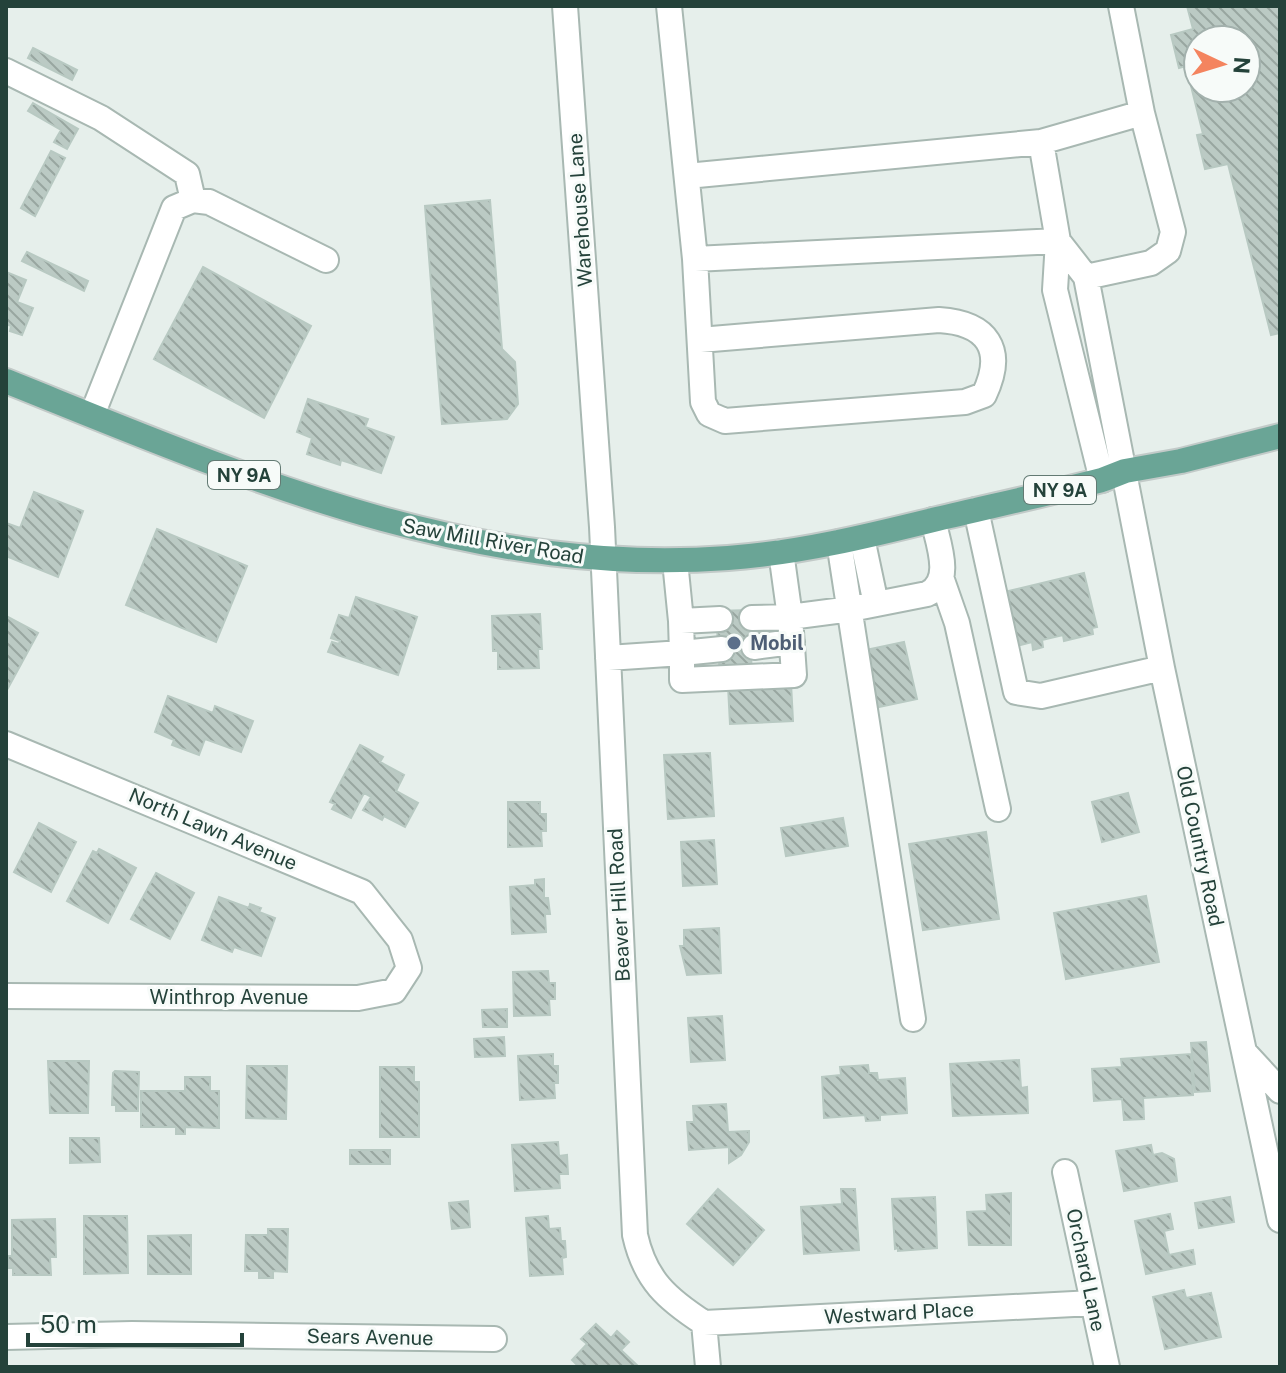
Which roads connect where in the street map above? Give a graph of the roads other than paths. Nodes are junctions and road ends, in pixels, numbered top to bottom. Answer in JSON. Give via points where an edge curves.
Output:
{"nodes":[{"id":1,"x":565,"y":6,"type":"edge"},
{"id":2,"x":669,"y":6,"type":"edge"},
{"id":3,"x":1121,"y":6,"type":"edge"},
{"id":4,"x":6,"y":71,"type":"edge"},
{"id":5,"x":1142,"y":113,"type":"junction"},
{"id":6,"x":1041,"y":142,"type":"junction"},
{"id":7,"x":687,"y":176,"type":"junction"},
{"id":8,"x":193,"y":200,"type":"junction"},
{"id":9,"x":1058,"y":241,"type":"junction"},
{"id":10,"x":695,"y":259,"type":"junction"},
{"id":11,"x":326,"y":260,"type":"dead end"},
{"id":12,"x":1086,"y":277,"type":"junction"},
{"id":13,"x":700,"y":340,"type":"junction"},
{"id":14,"x":6,"y":381,"type":"edge"},
{"id":15,"x":92,"y":415,"type":"junction"},
{"id":16,"x":595,"y":415,"type":"joint"},
{"id":17,"x":1280,"y":436,"type":"edge"},
{"id":18,"x":1125,"y":471,"type":"junction"},
{"id":19,"x":1102,"y":480,"type":"junction"},
{"id":20,"x":976,"y":510,"type":"junction"},
{"id":21,"x":933,"y":520,"type":"junction"},
{"id":22,"x":851,"y":540,"type":"junction"},
{"id":23,"x":781,"y":552,"type":"junction"},
{"id":24,"x":603,"y":560,"type":"junction"},
{"id":25,"x":675,"y":561,"type":"junction"},
{"id":26,"x":942,"y":580,"type":"junction"},
{"id":27,"x":876,"y":604,"type":"junction"},
{"id":28,"x":851,"y":609,"type":"junction"},
{"id":29,"x":790,"y":617,"type":"junction"},
{"id":30,"x":752,"y":618,"type":"dead end"},
{"id":31,"x":720,"y":619,"type":"dead end"},
{"id":32,"x":681,"y":621,"type":"junction"},
{"id":33,"x":792,"y":642,"type":"junction"},
{"id":34,"x":754,"y":647,"type":"dead end"},
{"id":35,"x":722,"y":649,"type":"dead end"},
{"id":36,"x":682,"y":653,"type":"junction"},
{"id":37,"x":608,"y":658,"type":"junction"},
{"id":38,"x":1162,"y":668,"type":"junction"},
{"id":39,"x":6,"y":744,"type":"edge"},
{"id":40,"x":998,"y":809,"type":"dead end"},
{"id":41,"x":400,"y":940,"type":"joint"},
{"id":42,"x":6,"y":996,"type":"edge"},
{"id":43,"x":913,"y":1019,"type":"dead end"},
{"id":44,"x":1260,"y":1062,"type":"edge"},
{"id":45,"x":1280,"y":1091,"type":"edge"},
{"id":46,"x":1065,"y":1172,"type":"dead end"},
{"id":47,"x":1280,"y":1220,"type":"edge"},
{"id":48,"x":1093,"y":1303,"type":"junction"},
{"id":49,"x":704,"y":1323,"type":"junction"},
{"id":50,"x":6,"y":1337,"type":"edge"},
{"id":51,"x":494,"y":1339,"type":"dead end"},
{"id":52,"x":708,"y":1367,"type":"edge"},
{"id":53,"x":1107,"y":1367,"type":"edge"}],
"edges":[{"from":1,"to":16,"type":"street","name":"Warehouse Lane"},
{"from":2,"to":7,"type":"street"},
{"from":3,"to":5,"type":"street"},
{"from":4,"to":8,"type":"street","via":[[101,118],[187,174]]},
{"from":5,"to":6,"type":"street"},
{"from":5,"to":12,"type":"street","via":[[1173,232],[1168,251],[1151,263]]},
{"from":6,"to":7,"type":"street"},
{"from":6,"to":9,"type":"street"},
{"from":7,"to":10,"type":"street"},
{"from":8,"to":11,"type":"street","via":[[209,202]]},
{"from":8,"to":15,"type":"street","via":[[174,208]]},
{"from":9,"to":10,"type":"street"},
{"from":9,"to":12,"type":"street"},
{"from":9,"to":19,"type":"street","via":[[1055,290]]},
{"from":10,"to":13,"type":"street"},
{"from":12,"to":18,"type":"street","name":"Old Country Road"},
{"from":13,"to":13,"type":"street","via":[[703,402],[709,414],[725,421],[965,402],[984,395],[991,381],[992,348],[984,335],[963,322]]},
{"from":14,"to":15,"type":"main road","name":"Saw Mill River Road","number":"NY 9A"},
{"from":15,"to":24,"type":"main road","name":"Saw Mill River Road","number":"NY 9A","via":[[375,519],[472,542]]},
{"from":16,"to":24,"type":"street","name":"Beaver Hill Road"},
{"from":17,"to":18,"type":"main road","name":"Saw Mill River Road","number":"NY 9A"},
{"from":18,"to":19,"type":"main road","name":"Saw Mill River Road","number":"NY 9A"},
{"from":18,"to":38,"type":"street","name":"Old Country Road"},
{"from":19,"to":20,"type":"main road","name":"Saw Mill River Road","number":"NY 9A"},
{"from":20,"to":21,"type":"main road","name":"Saw Mill River Road","number":"NY 9A"},
{"from":20,"to":38,"type":"street","via":[[1016,692],[1041,696]]},
{"from":21,"to":22,"type":"main road","name":"Saw Mill River Road","number":"NY 9A"},
{"from":21,"to":26,"type":"street"},
{"from":22,"to":23,"type":"main road","name":"Saw Mill River Road","number":"NY 9A"},
{"from":22,"to":27,"type":"street"},
{"from":22,"to":28,"type":"street"},
{"from":23,"to":25,"type":"main road","name":"Saw Mill River Road","number":"NY 9A"},
{"from":23,"to":29,"type":"street"},
{"from":24,"to":25,"type":"main road","name":"Saw Mill River Road","number":"NY 9A"},
{"from":24,"to":37,"type":"street","name":"Beaver Hill Road"},
{"from":25,"to":32,"type":"street"},
{"from":26,"to":27,"type":"street","via":[[927,594]]},
{"from":26,"to":40,"type":"street","via":[[957,623]]},
{"from":27,"to":28,"type":"street"},
{"from":28,"to":29,"type":"street"},
{"from":28,"to":43,"type":"street"},
{"from":29,"to":30,"type":"street"},
{"from":29,"to":33,"type":"street"},
{"from":31,"to":32,"type":"street"},
{"from":32,"to":36,"type":"street"},
{"from":33,"to":34,"type":"street"},
{"from":33,"to":36,"type":"street","via":[[794,675],[682,680]]},
{"from":35,"to":36,"type":"street"},
{"from":36,"to":37,"type":"street"},
{"from":37,"to":49,"type":"street","name":"Beaver Hill Road","via":[[635,1235],[649,1275]]},
{"from":38,"to":44,"type":"street","name":"Old Country Road"},
{"from":39,"to":41,"type":"street","name":"North Lawn Avenue","via":[[362,892]]},
{"from":41,"to":42,"type":"street","name":"Winthrop Avenue","via":[[409,968],[394,991],[358,998]]},
{"from":44,"to":45,"type":"street"},
{"from":44,"to":47,"type":"street","name":"Old Country Road"},
{"from":46,"to":48,"type":"street","name":"Orchard Lane"},
{"from":48,"to":49,"type":"street","name":"Westward Place"},
{"from":48,"to":53,"type":"street","name":"Orchard Lane"},
{"from":49,"to":52,"type":"street"},
{"from":50,"to":51,"type":"street","name":"Sears Avenue"}]}
